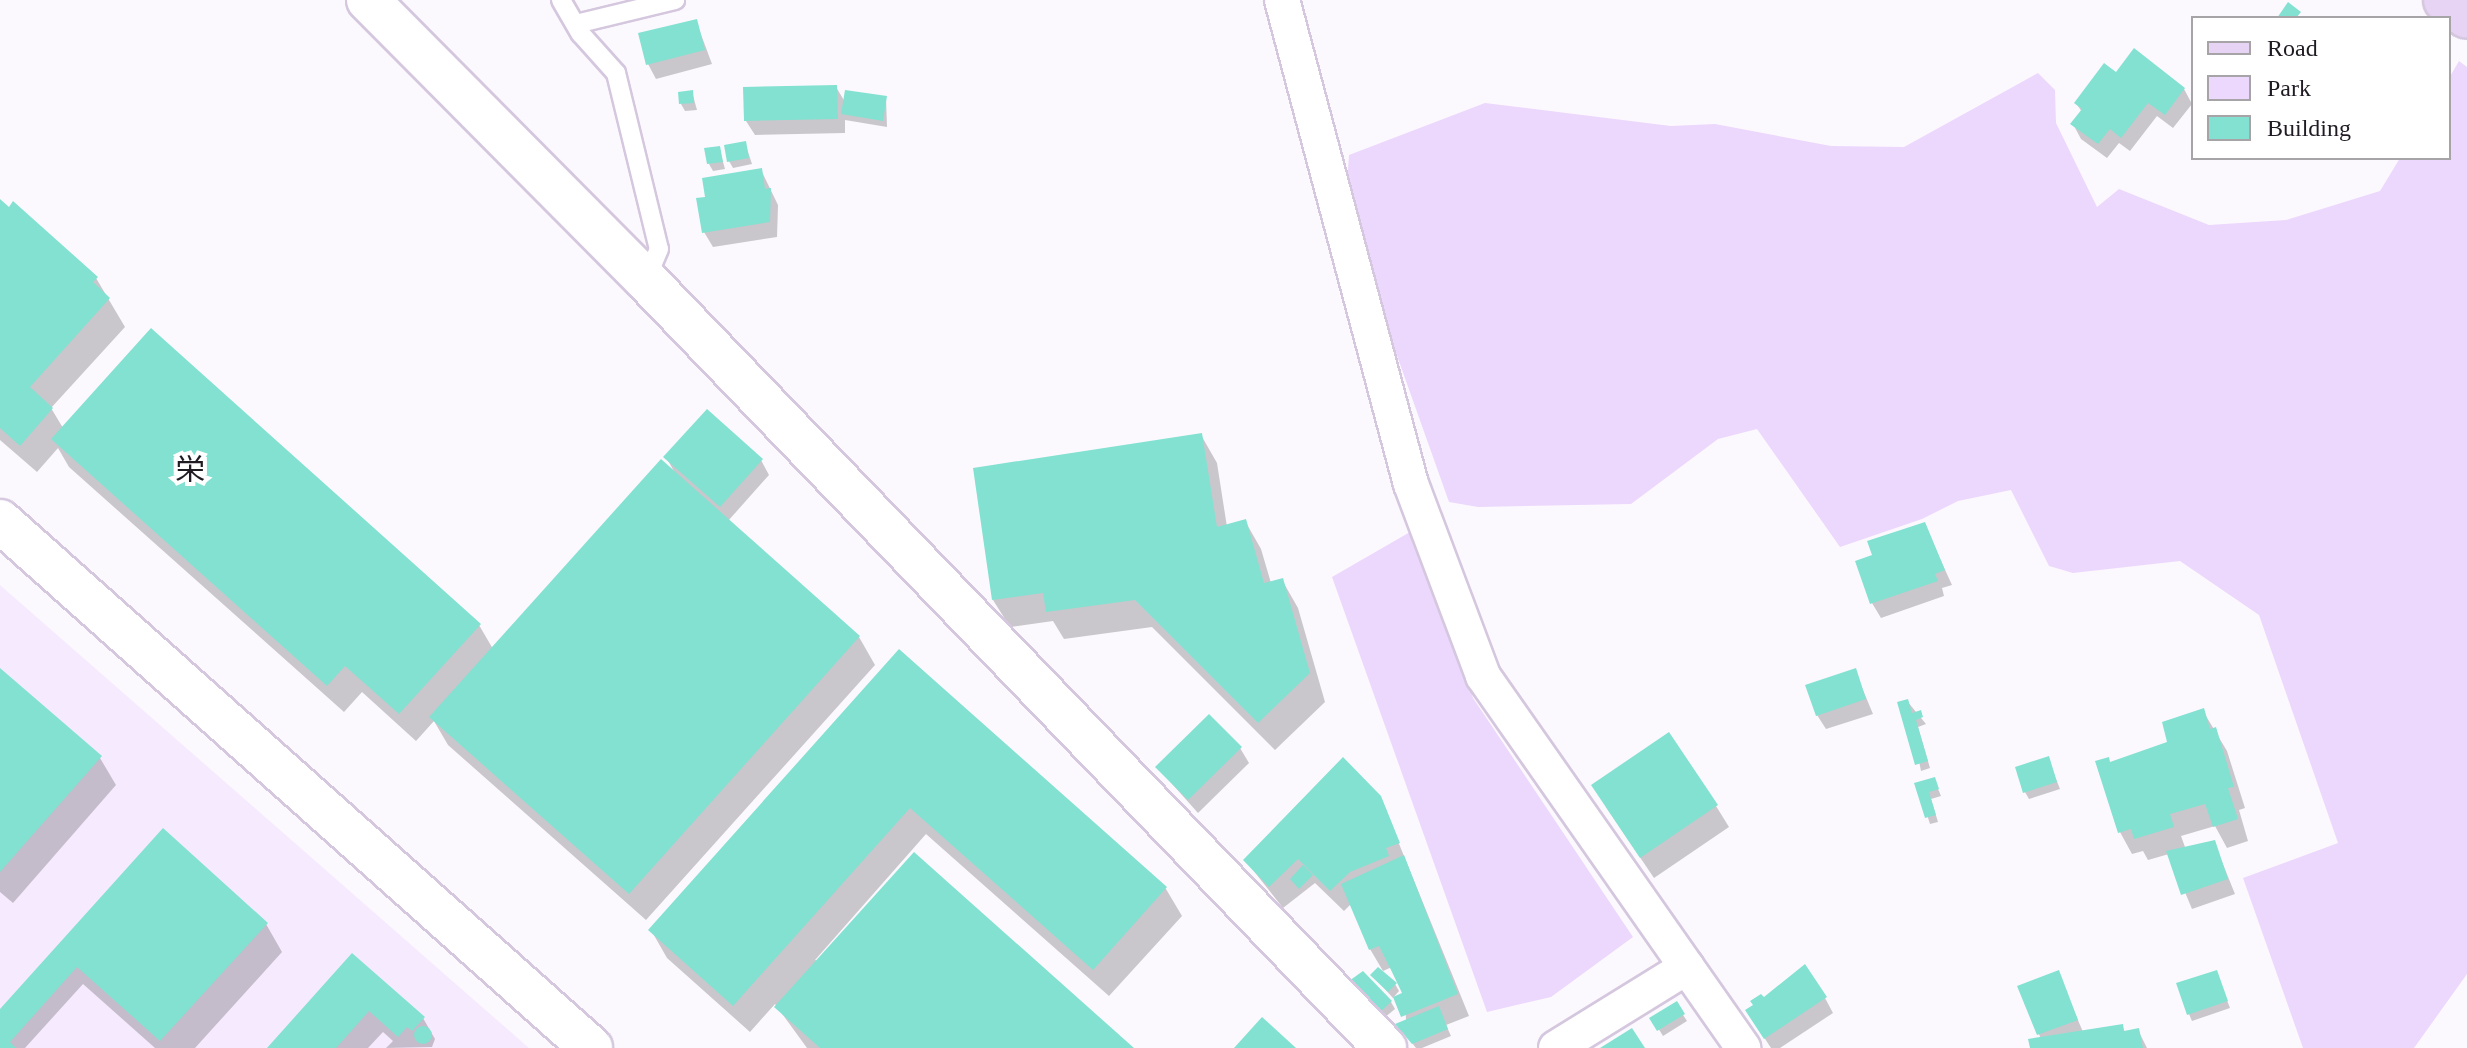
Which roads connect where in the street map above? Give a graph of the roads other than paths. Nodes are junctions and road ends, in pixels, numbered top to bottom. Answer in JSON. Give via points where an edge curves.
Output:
{"nodes":[{"id":1,"x":368,"y":0,"type":"edge"},
{"id":2,"x":561,"y":0,"type":"edge"},
{"id":3,"x":675,"y":0,"type":"edge"},
{"id":4,"x":1282,"y":0,"type":"edge"},
{"id":5,"x":2446,"y":0,"type":"edge"},
{"id":6,"x":2467,"y":16,"type":"edge"},
{"id":7,"x":576,"y":24,"type":"junction"},
{"id":8,"x":646,"y":280,"type":"junction"},
{"id":9,"x":0,"y":521,"type":"edge"},
{"id":10,"x":1687,"y":967,"type":"junction"},
{"id":11,"x":591,"y":1048,"type":"edge"},
{"id":12,"x":1385,"y":1048,"type":"edge"},
{"id":13,"x":1556,"y":1048,"type":"edge"},
{"id":14,"x":1743,"y":1048,"type":"edge"}],
"edges":[{"from":1,"to":8,"type":"street"},
{"from":2,"to":7,"type":"lane"},
{"from":3,"to":7,"type":"lane"},
{"from":4,"to":10,"type":"street","via":[[1411,484],[1452,606],[1483,676]]},
{"from":5,"to":6,"type":"main road"},
{"from":7,"to":8,"type":"lane","via":[[616,73],[659,249]]},
{"from":8,"to":12,"type":"street"},
{"from":9,"to":11,"type":"street"},
{"from":10,"to":13,"type":"street"},
{"from":10,"to":14,"type":"street"}]}
